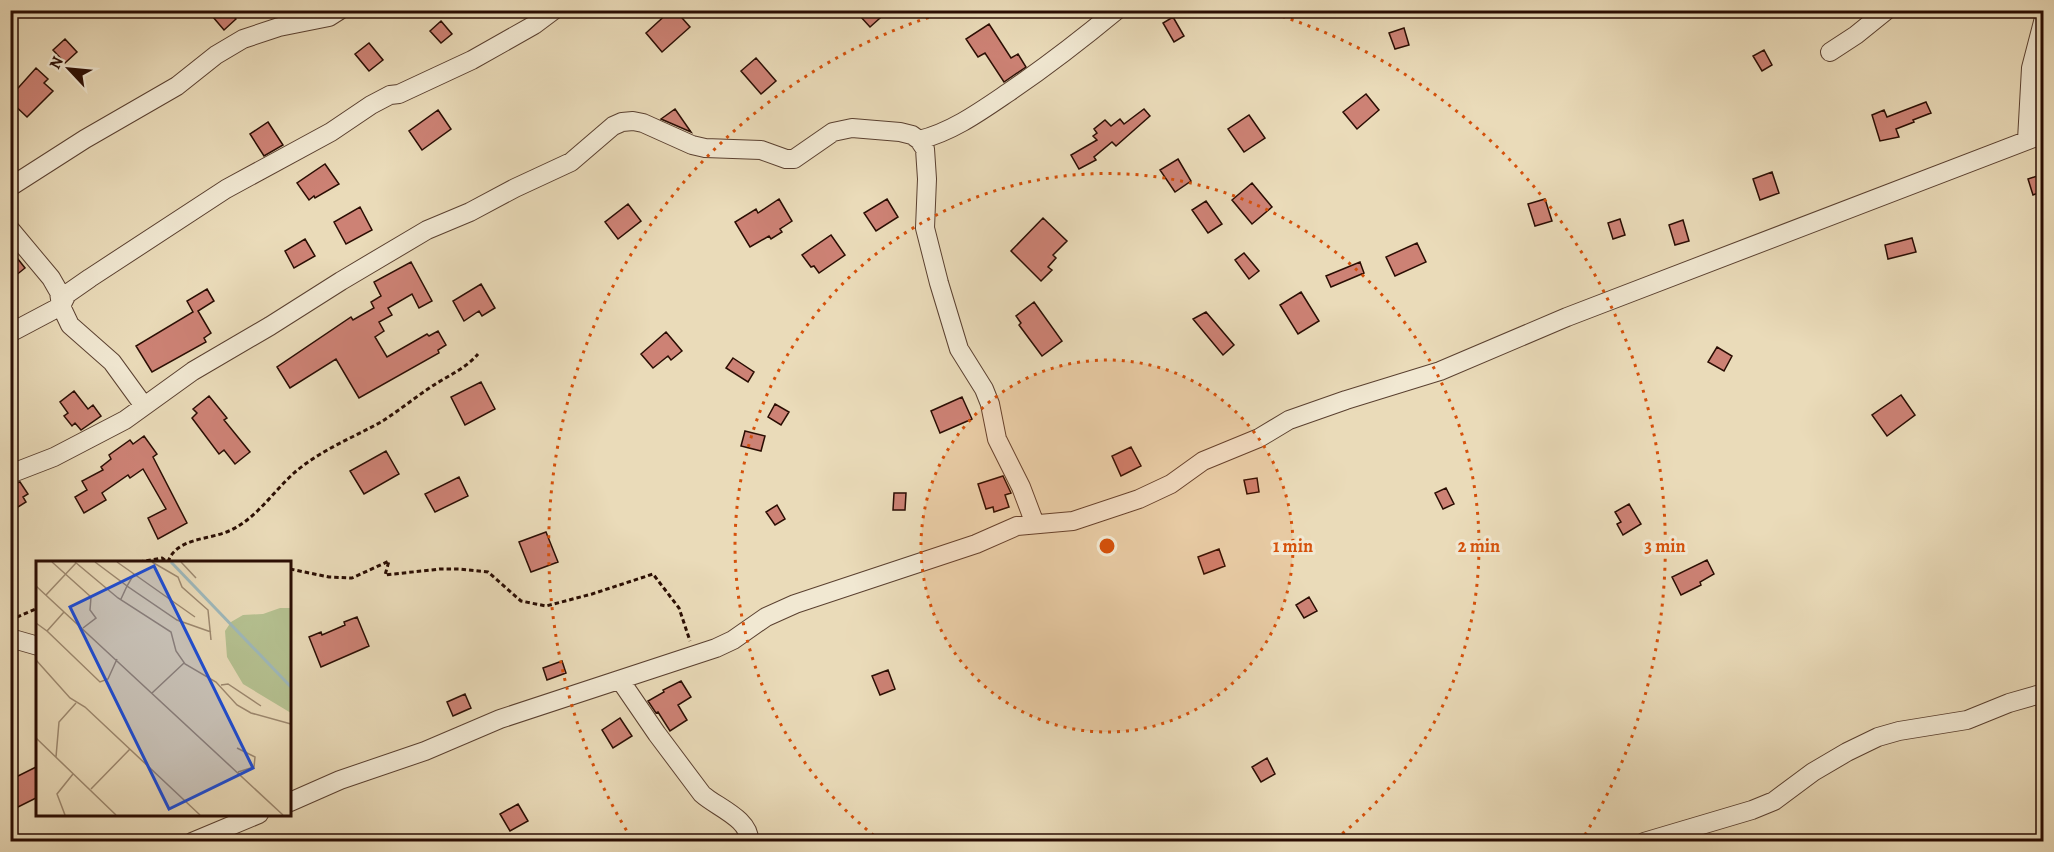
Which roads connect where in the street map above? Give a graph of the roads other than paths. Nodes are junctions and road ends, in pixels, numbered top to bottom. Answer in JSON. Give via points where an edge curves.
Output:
{"nodes":[{"id":1,"x":340,"y":10,"type":"edge"},
{"id":2,"x":554,"y":10,"type":"edge"},
{"id":3,"x":1117,"y":10,"type":"edge"},
{"id":4,"x":1887,"y":10,"type":"edge"},
{"id":5,"x":2043,"y":18,"type":"edge"},
{"id":6,"x":1830,"y":52,"type":"dead end"},
{"id":7,"x":2035,"y":137,"type":"edge"},
{"id":8,"x":919,"y":140,"type":"junction"},
{"id":9,"x":10,"y":187,"type":"edge"},
{"id":10,"x":10,"y":229,"type":"edge"},
{"id":11,"x":61,"y":306,"type":"junction"},
{"id":12,"x":10,"y":333,"type":"edge"},
{"id":13,"x":144,"y":406,"type":"junction"},
{"id":14,"x":10,"y":474,"type":"edge"},
{"id":15,"x":1035,"y":524,"type":"junction"},
{"id":16,"x":10,"y":638,"type":"edge"},
{"id":17,"x":36,"y":645,"type":"edge"},
{"id":18,"x":620,"y":680,"type":"junction"},
{"id":19,"x":2043,"y":693,"type":"edge"},
{"id":20,"x":291,"y":802,"type":"edge"},
{"id":21,"x":249,"y":816,"type":"edge"},
{"id":22,"x":224,"y":821,"type":"edge"},
{"id":23,"x":192,"y":842,"type":"edge"},
{"id":24,"x":749,"y":842,"type":"edge"},
{"id":25,"x":1644,"y":842,"type":"edge"}],
"edges":[{"from":1,"to":9,"type":"street","via":[[329,17],[243,39],[177,86]]},
{"from":2,"to":11,"type":"street","via":[[472,60],[390,95],[332,132],[226,189],[67,294]]},
{"from":3,"to":8,"type":"street","via":[[1060,57],[981,112],[936,136]]},
{"from":4,"to":6,"type":"street"},
{"from":5,"to":7,"type":"street","via":[[2031,68]]},
{"from":7,"to":15,"type":"street","via":[[1567,317],[1440,371],[1289,420],[1259,438],[1203,461],[1171,484],[1139,499],[1072,521]]},
{"from":8,"to":13,"type":"street","via":[[900,132],[852,128],[833,132],[794,159],[786,159],[761,150],[692,145],[633,121],[613,126],[571,162],[427,230],[193,371]]},
{"from":8,"to":15,"type":"street","via":[[927,161],[925,228],[959,350],[984,389],[997,439]]},
{"from":10,"to":11,"type":"street","via":[[51,278]]},
{"from":11,"to":12,"type":"street"},
{"from":11,"to":13,"type":"street","via":[[70,325],[112,362]]},
{"from":13,"to":14,"type":"street","via":[[54,457]]},
{"from":15,"to":18,"type":"street","via":[[1017,526],[976,544],[795,604],[716,648]]},
{"from":16,"to":17,"type":"street"},
{"from":18,"to":20,"type":"street","via":[[500,719]]},
{"from":18,"to":24,"type":"street","via":[[702,794],[747,830]]},
{"from":19,"to":25,"type":"street","via":[[1966,720],[1878,737],[1813,772],[1774,801]]},
{"from":21,"to":22,"type":"street"},
{"from":22,"to":23,"type":"street"}]}
